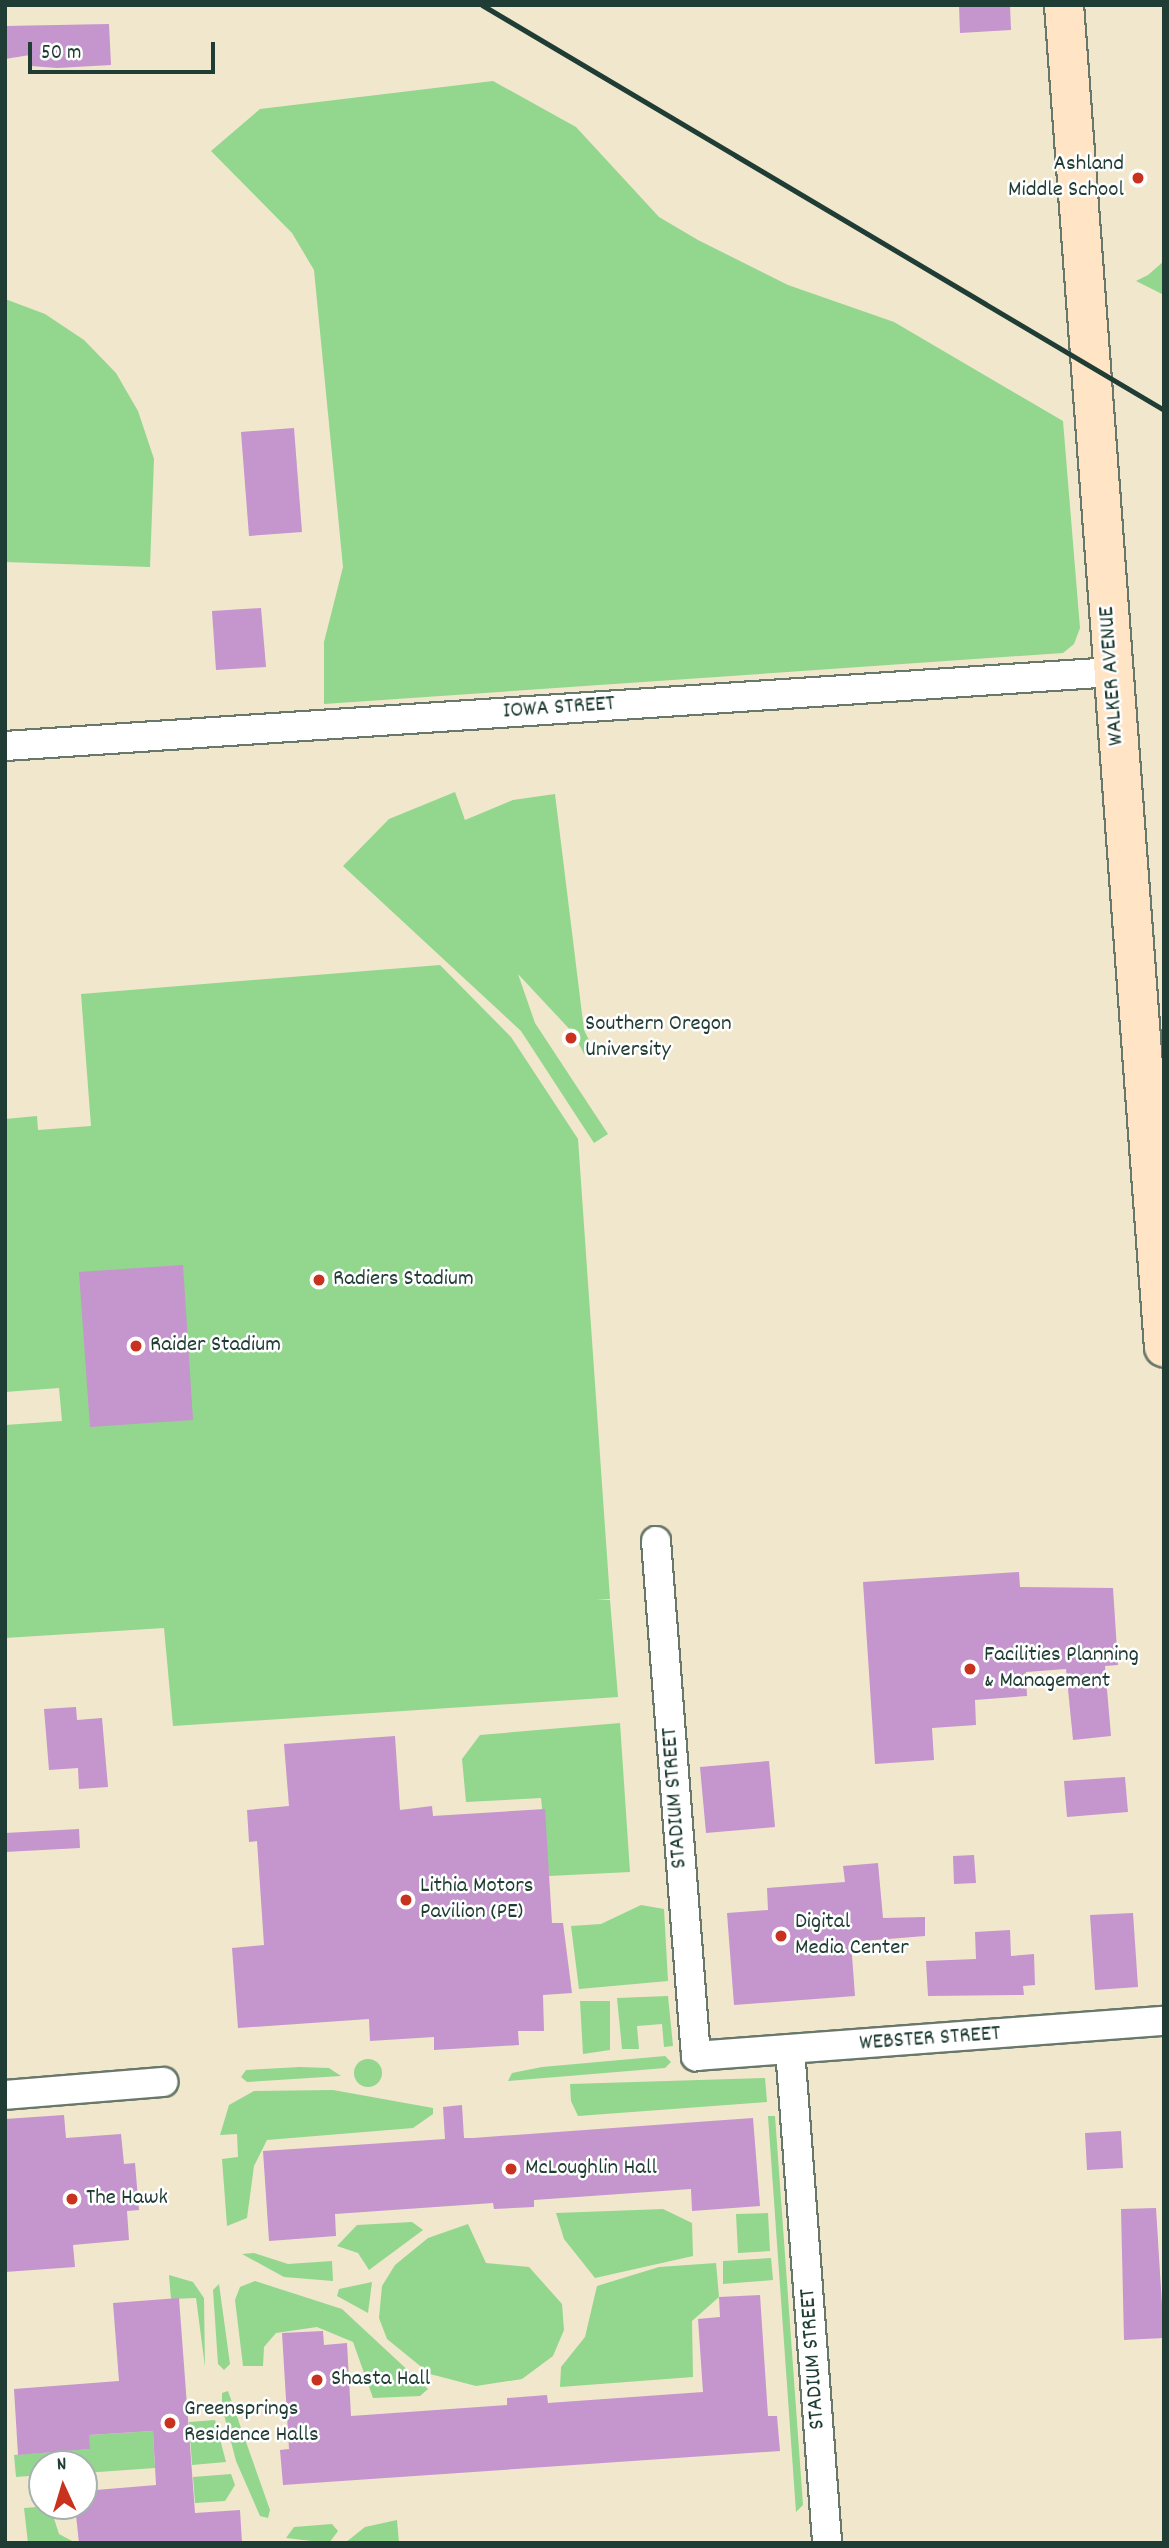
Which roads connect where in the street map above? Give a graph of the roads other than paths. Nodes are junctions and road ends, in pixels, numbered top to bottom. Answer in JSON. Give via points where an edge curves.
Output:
{"nodes":[{"id":1,"x":1064,"y":5,"type":"edge"},
{"id":2,"x":1112,"y":672,"type":"junction"},
{"id":3,"x":5,"y":746,"type":"edge"},
{"id":4,"x":1164,"y":1347,"type":"edge"},
{"id":5,"x":656,"y":1541,"type":"dead end"},
{"id":6,"x":1164,"y":2021,"type":"edge"},
{"id":7,"x":790,"y":2049,"type":"junction"},
{"id":8,"x":696,"y":2056,"type":"joint"},
{"id":9,"x":163,"y":2082,"type":"dead end"},
{"id":10,"x":5,"y":2095,"type":"edge"},
{"id":11,"x":827,"y":2543,"type":"edge"}],
"edges":[{"from":1,"to":2,"type":"street","name":"WALKER AVENUE"},
{"from":2,"to":3,"type":"street","name":"IOWA STREET"},
{"from":2,"to":4,"type":"street","name":"WALKER AVENUE"},
{"from":5,"to":8,"type":"street","name":"STADIUM STREET"},
{"from":6,"to":7,"type":"street","name":"WEBSTER STREET"},
{"from":7,"to":8,"type":"street","name":"WEBSTER STREET"},
{"from":7,"to":11,"type":"street","name":"STADIUM STREET"},
{"from":9,"to":10,"type":"street"}]}
